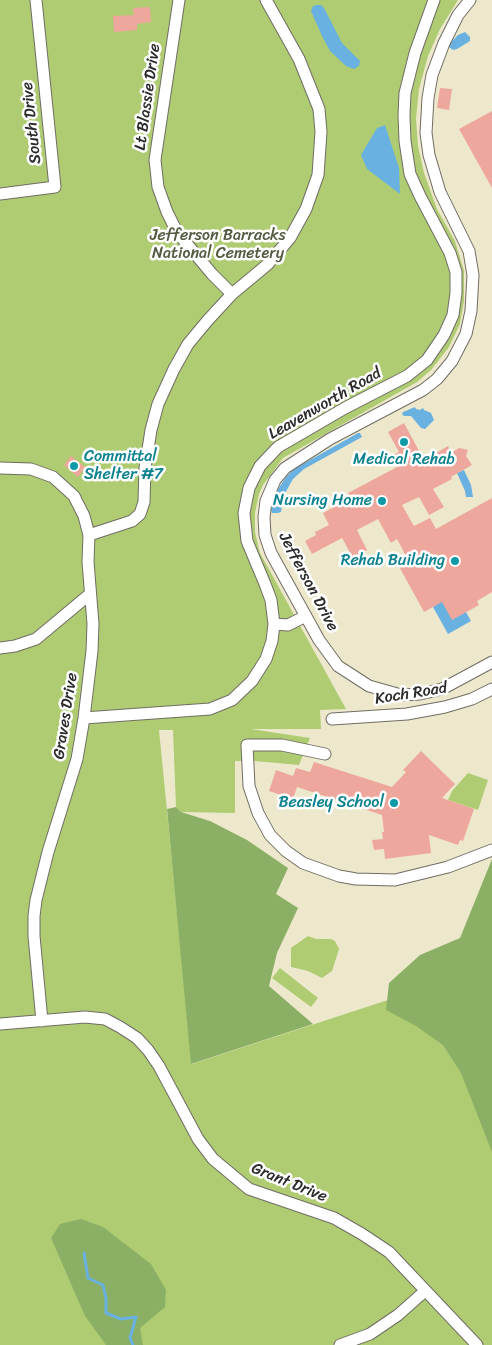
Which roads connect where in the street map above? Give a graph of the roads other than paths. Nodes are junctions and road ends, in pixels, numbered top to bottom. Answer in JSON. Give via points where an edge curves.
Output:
{"nodes":[{"id":1,"x":36,"y":0,"type":"edge"},
{"id":2,"x":179,"y":0,"type":"edge"},
{"id":3,"x":266,"y":0,"type":"edge"},
{"id":4,"x":434,"y":0,"type":"edge"},
{"id":5,"x":470,"y":0,"type":"edge"},
{"id":6,"x":0,"y":194,"type":"edge"},
{"id":7,"x":232,"y":294,"type":"junction"},
{"id":8,"x":0,"y":468,"type":"edge"},
{"id":9,"x":88,"y":535,"type":"junction"},
{"id":10,"x":90,"y":594,"type":"junction"},
{"id":11,"x":306,"y":616,"type":"junction"},
{"id":12,"x":274,"y":624,"type":"junction"},
{"id":13,"x":0,"y":648,"type":"edge"},
{"id":14,"x":492,"y":662,"type":"edge"},
{"id":15,"x":492,"y":689,"type":"edge"},
{"id":16,"x":84,"y":718,"type":"junction"},
{"id":17,"x":332,"y":719,"type":"dead end"},
{"id":18,"x":325,"y":754,"type":"dead end"},
{"id":19,"x":492,"y":850,"type":"edge"},
{"id":20,"x":42,"y":1021,"type":"junction"},
{"id":21,"x":0,"y":1024,"type":"edge"},
{"id":22,"x":426,"y":1291,"type":"junction"},
{"id":23,"x":340,"y":1345,"type":"edge"},
{"id":24,"x":476,"y":1345,"type":"edge"}],
"edges":[{"from":1,"to":6,"type":"street","name":"South Drive","via":[[55,187]]},
{"from":2,"to":7,"type":"street","name":"Lt Blassie Drive","via":[[155,160],[158,187],[177,232]]},
{"from":3,"to":7,"type":"street","via":[[299,59],[320,109],[318,175],[306,209],[290,238],[268,264]]},
{"from":4,"to":12,"type":"street","name":"Leavenworth Road","via":[[406,87],[404,124],[410,174],[450,253],[456,272],[453,315],[427,360],[407,376],[278,447],[260,466],[249,488],[244,513],[246,541],[266,584]]},
{"from":5,"to":11,"type":"street","name":"Jefferson Drive","via":[[444,43],[432,75],[426,134],[440,192],[469,251],[473,275],[466,334],[452,361],[423,390],[309,452],[274,480],[266,501],[265,535],[271,553]]},
{"from":7,"to":9,"type":"street","via":[[188,344],[158,404],[151,430],[140,514],[132,521]]},
{"from":8,"to":9,"type":"street","name":"Graves Drive","via":[[31,469],[53,477],[74,496],[84,516]]},
{"from":9,"to":10,"type":"street","name":"Graves Drive"},
{"from":10,"to":13,"type":"street","via":[[36,638]]},
{"from":10,"to":16,"type":"street","name":"Graves Drive","via":[[92,651]]},
{"from":11,"to":12,"type":"street","via":[[288,625]]},
{"from":11,"to":14,"type":"street","name":"Jefferson Drive","via":[[338,666],[369,686],[401,695],[442,688]]},
{"from":12,"to":16,"type":"street","name":"Leavenworth Road","via":[[266,659],[252,681],[232,700],[210,710]]},
{"from":15,"to":17,"type":"street","name":"Koch Road","via":[[445,707],[407,714]]},
{"from":16,"to":20,"type":"street","name":"Graves Drive","via":[[77,759],[36,900],[34,936]]},
{"from":18,"to":19,"type":"street","via":[[282,745],[247,745],[249,786],[258,813],[270,835],[304,863],[338,876],[395,880],[448,867]]},
{"from":20,"to":21,"type":"street","name":"Grant Drive"},
{"from":20,"to":22,"type":"street","name":"Grant Drive","via":[[86,1017],[105,1019],[120,1026],[148,1050],[198,1140],[230,1174],[249,1189],[334,1218],[362,1234],[389,1252]]},
{"from":22,"to":23,"type":"street","via":[[370,1334]]},
{"from":22,"to":24,"type":"street","name":"Grant Drive"}]}
